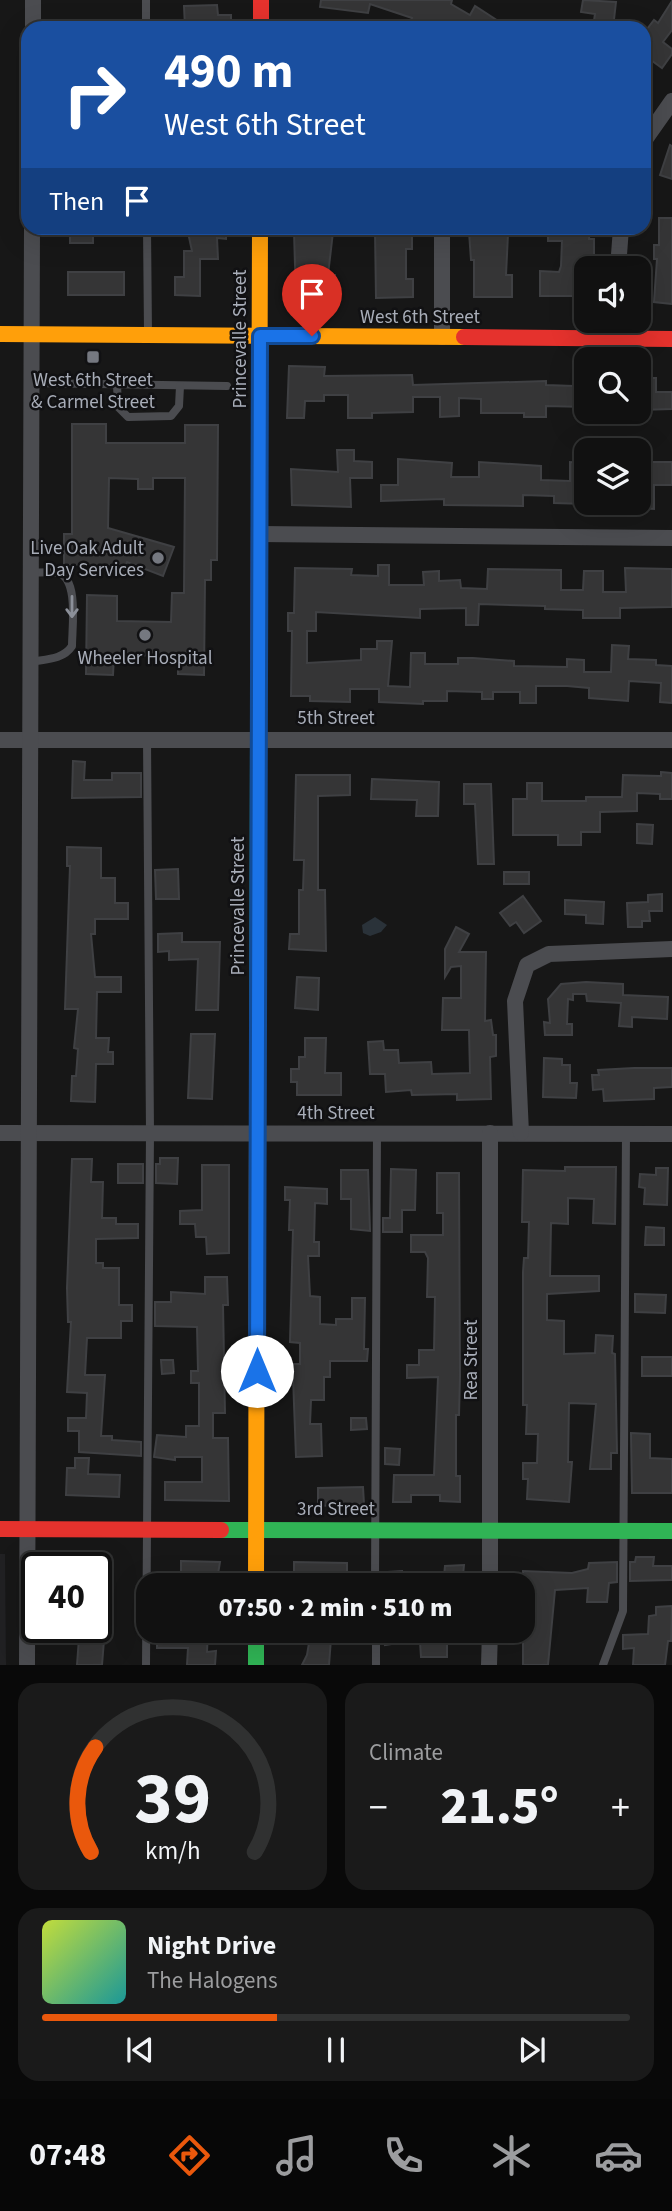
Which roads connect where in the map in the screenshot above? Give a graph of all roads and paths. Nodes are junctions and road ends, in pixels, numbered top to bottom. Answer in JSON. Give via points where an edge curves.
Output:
{"nodes":[{"id":1,"x":33,"y":0,"type":"edge"},
{"id":2,"x":146,"y":0,"type":"edge"},
{"id":3,"x":261,"y":0,"type":"edge"},
{"id":4,"x":33,"y":21,"type":"edge"},
{"id":5,"x":146,"y":21,"type":"edge"},
{"id":6,"x":261,"y":21,"type":"edge"},
{"id":7,"x":671,"y":104,"type":"edge"},
{"id":8,"x":651,"y":131,"type":"edge"},
{"id":9,"x":32,"y":235,"type":"edge"},
{"id":10,"x":147,"y":235,"type":"edge"},
{"id":11,"x":260,"y":235,"type":"edge"},
{"id":12,"x":442,"y":235,"type":"edge"},
{"id":13,"x":620,"y":235,"type":"edge"},
{"id":14,"x":619,"y":256,"type":"edge"},
{"id":15,"x":612,"y":333,"type":"edge"},
{"id":16,"x":0,"y":334,"type":"edge"},
{"id":17,"x":32,"y":335,"type":"junction"},
{"id":18,"x":149,"y":335,"type":"junction"},
{"id":19,"x":260,"y":336,"type":"junction"},
{"id":20,"x":442,"y":337,"type":"junction"},
{"id":21,"x":611,"y":338,"type":"junction"},
{"id":22,"x":672,"y":339,"type":"edge"},
{"id":23,"x":32,"y":383,"type":"junction"},
{"id":24,"x":117,"y":385,"type":"junction"},
{"id":25,"x":180,"y":386,"type":"junction"},
{"id":26,"x":227,"y":386,"type":"dead end"},
{"id":27,"x":259,"y":534,"type":"junction"},
{"id":28,"x":672,"y":538,"type":"edge"},
{"id":29,"x":30,"y":573,"type":"junction"},
{"id":30,"x":29,"y":662,"type":"junction"},
{"id":31,"x":258,"y":738,"type":"junction"},
{"id":32,"x":147,"y":739,"type":"junction"},
{"id":33,"x":0,"y":740,"type":"edge"},
{"id":34,"x":672,"y":740,"type":"edge"},
{"id":35,"x":29,"y":741,"type":"junction"},
{"id":36,"x":672,"y":949,"type":"edge"},
{"id":37,"x":626,"y":1132,"type":"junction"},
{"id":38,"x":0,"y":1133,"type":"edge"},
{"id":39,"x":29,"y":1133,"type":"junction"},
{"id":40,"x":150,"y":1133,"type":"junction"},
{"id":41,"x":377,"y":1133,"type":"junction"},
{"id":42,"x":490,"y":1133,"type":"junction"},
{"id":43,"x":520,"y":1133,"type":"junction"},
{"id":44,"x":258,"y":1134,"type":"junction"},
{"id":45,"x":672,"y":1134,"type":"edge"},
{"id":46,"x":256,"y":1528,"type":"junction"},
{"id":47,"x":0,"y":1529,"type":"edge"},
{"id":48,"x":146,"y":1529,"type":"junction"},
{"id":49,"x":375,"y":1529,"type":"junction"},
{"id":50,"x":28,"y":1530,"type":"junction"},
{"id":51,"x":491,"y":1530,"type":"junction"},
{"id":52,"x":625,"y":1530,"type":"junction"},
{"id":53,"x":672,"y":1531,"type":"edge"},
{"id":54,"x":256,"y":1573,"type":"edge"},
{"id":55,"x":375,"y":1573,"type":"edge"},
{"id":56,"x":491,"y":1573,"type":"edge"},
{"id":57,"x":256,"y":1643,"type":"edge"},
{"id":58,"x":376,"y":1643,"type":"edge"},
{"id":59,"x":490,"y":1643,"type":"edge"},
{"id":60,"x":27,"y":1665,"type":"edge"},
{"id":61,"x":146,"y":1665,"type":"edge"},
{"id":62,"x":256,"y":1665,"type":"edge"},
{"id":63,"x":376,"y":1665,"type":"edge"},
{"id":64,"x":489,"y":1665,"type":"edge"},
{"id":65,"x":603,"y":1665,"type":"edge"}],
"edges":[{"from":1,"to":4,"type":"street"},
{"from":2,"to":5,"type":"lane"},
{"from":3,"to":6,"type":"street"},
{"from":7,"to":8,"type":"street"},
{"from":9,"to":17,"type":"street"},
{"from":10,"to":18,"type":"lane"},
{"from":11,"to":19,"type":"street","name":"Princevalle Street"},
{"from":12,"to":20,"type":"street"},
{"from":13,"to":14,"type":"street"},
{"from":15,"to":21,"type":"street"},
{"from":16,"to":17,"type":"street","name":"West 6th Street"},
{"from":17,"to":18,"type":"street","name":"West 6th Street"},
{"from":17,"to":23,"type":"street"},
{"from":18,"to":19,"type":"street","name":"West 6th Street"},
{"from":19,"to":20,"type":"street","name":"West 6th Street"},
{"from":19,"to":27,"type":"street","name":"Princevalle Street"},
{"from":20,"to":21,"type":"street","name":"West 6th Street"},
{"from":21,"to":22,"type":"street","name":"West 6th Street"},
{"from":23,"to":24,"type":"lane"},
{"from":23,"to":29,"type":"street"},
{"from":24,"to":25,"type":"lane"},
{"from":24,"to":25,"type":"lane","via":[[118,407],[128,416],[172,416],[179,406]]},
{"from":25,"to":26,"type":"lane"},
{"from":27,"to":28,"type":"street"},
{"from":27,"to":31,"type":"street","name":"Princevalle Street"},
{"from":29,"to":30,"type":"street"},
{"from":29,"to":30,"type":"lane","one_way":true,"via":[[58,573],[72,587],[72,646],[58,657]]},
{"from":30,"to":35,"type":"street"},
{"from":31,"to":32,"type":"street","name":"5th Street"},
{"from":31,"to":34,"type":"street","name":"5th Street"},
{"from":31,"to":44,"type":"street","name":"Princevalle Street"},
{"from":32,"to":35,"type":"street","name":"5th Street"},
{"from":32,"to":40,"type":"lane"},
{"from":33,"to":35,"type":"street","name":"5th Street"},
{"from":35,"to":39,"type":"street"},
{"from":36,"to":43,"type":"street","via":[[549,954],[527,965],[515,1002]]},
{"from":37,"to":43,"type":"street","name":"4th Street"},
{"from":37,"to":45,"type":"street","name":"4th Street"},
{"from":37,"to":52,"type":"lane"},
{"from":38,"to":39,"type":"street","name":"4th Street"},
{"from":39,"to":40,"type":"street","name":"4th Street"},
{"from":39,"to":50,"type":"street"},
{"from":40,"to":44,"type":"street","name":"4th Street"},
{"from":40,"to":48,"type":"lane"},
{"from":41,"to":42,"type":"street","name":"4th Street"},
{"from":41,"to":44,"type":"street","name":"4th Street"},
{"from":41,"to":49,"type":"lane"},
{"from":42,"to":43,"type":"street","name":"4th Street"},
{"from":42,"to":51,"type":"street","name":"Rea Street"},
{"from":44,"to":46,"type":"street","name":"Princevalle Street"},
{"from":46,"to":48,"type":"street","name":"3rd Street"},
{"from":46,"to":49,"type":"street","name":"3rd Street"},
{"from":46,"to":54,"type":"street","name":"Princevalle Street"},
{"from":47,"to":50,"type":"street","name":"3rd Street"},
{"from":48,"to":50,"type":"street","name":"3rd Street"},
{"from":48,"to":61,"type":"lane"},
{"from":49,"to":51,"type":"street","name":"3rd Street"},
{"from":49,"to":55,"type":"lane"},
{"from":50,"to":60,"type":"street"},
{"from":51,"to":52,"type":"street","name":"3rd Street"},
{"from":51,"to":56,"type":"street","name":"Rea Street"},
{"from":52,"to":53,"type":"street","name":"3rd Street"},
{"from":52,"to":65,"type":"lane","via":[[623,1611]]},
{"from":57,"to":62,"type":"street"},
{"from":58,"to":63,"type":"lane"},
{"from":59,"to":64,"type":"street"}]}
